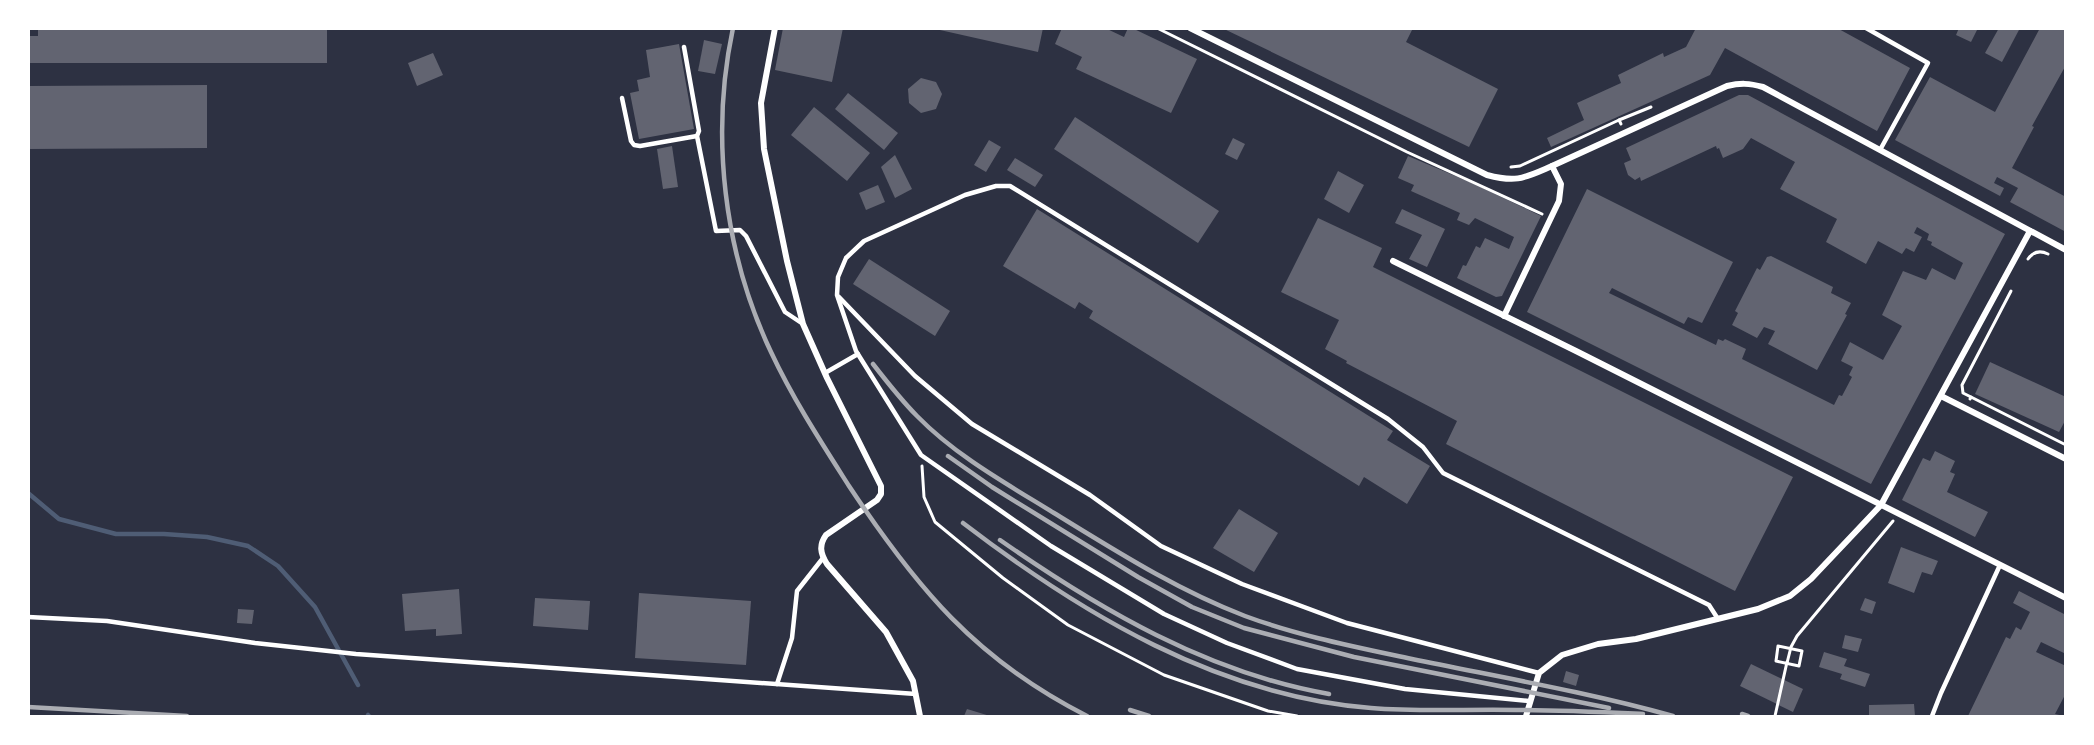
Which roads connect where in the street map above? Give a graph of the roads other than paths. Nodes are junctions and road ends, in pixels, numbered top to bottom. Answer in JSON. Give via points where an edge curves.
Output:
{"nodes":[{"id":1,"x":775,"y":28,"type":"edge"},
{"id":2,"x":1190,"y":28,"type":"edge"},
{"id":3,"x":1866,"y":28,"type":"edge"},
{"id":4,"x":684,"y":47,"type":"dead end"},
{"id":5,"x":622,"y":98,"type":"dead end"},
{"id":6,"x":697,"y":136,"type":"junction"},
{"id":7,"x":1880,"y":150,"type":"junction"},
{"id":8,"x":1551,"y":166,"type":"junction"},
{"id":9,"x":2030,"y":231,"type":"junction"},
{"id":10,"x":2066,"y":250,"type":"edge"},
{"id":11,"x":1393,"y":261,"type":"dead end"},
{"id":12,"x":837,"y":295,"type":"junction"},
{"id":13,"x":1504,"y":316,"type":"junction"},
{"id":14,"x":803,"y":324,"type":"junction"},
{"id":15,"x":858,"y":354,"type":"junction"},
{"id":16,"x":825,"y":374,"type":"junction"},
{"id":17,"x":1941,"y":396,"type":"junction"},
{"id":18,"x":2066,"y":459,"type":"edge"},
{"id":19,"x":1881,"y":505,"type":"junction"},
{"id":20,"x":823,"y":558,"type":"junction"},
{"id":21,"x":2000,"y":565,"type":"junction"},
{"id":22,"x":2066,"y":598,"type":"edge"},
{"id":23,"x":28,"y":617,"type":"edge"},
{"id":24,"x":1718,"y":619,"type":"junction"},
{"id":25,"x":1539,"y":673,"type":"junction"},
{"id":26,"x":777,"y":684,"type":"junction"},
{"id":27,"x":916,"y":694,"type":"junction"},
{"id":28,"x":1529,"y":701,"type":"junction"},
{"id":29,"x":920,"y":717,"type":"edge"},
{"id":30,"x":1526,"y":717,"type":"edge"},
{"id":31,"x":1932,"y":717,"type":"edge"}],
"edges":[{"from":1,"to":14,"type":"street","via":[[761,103],[764,149]]},
{"from":2,"to":8,"type":"street","via":[[1487,175],[1506,180],[1523,178]]},
{"from":3,"to":7,"type":"lane","via":[[1928,63]]},
{"from":4,"to":6,"type":"lane"},
{"from":5,"to":6,"type":"lane","via":[[634,145]]},
{"from":6,"to":14,"type":"lane","via":[[716,231],[740,230],[746,236],[785,312]]},
{"from":7,"to":8,"type":"street","via":[[1763,87],[1739,83]]},
{"from":7,"to":9,"type":"street"},
{"from":8,"to":13,"type":"street","via":[[1561,184],[1559,201]]},
{"from":9,"to":10,"type":"street"},
{"from":9,"to":17,"type":"street"},
{"from":11,"to":13,"type":"street"},
{"from":12,"to":15,"type":"lane"},
{"from":12,"to":24,"type":"lane","via":[[838,277],[846,258],[864,241],[965,195],[1010,186],[1388,419],[1423,447],[1443,473],[1709,605]]},
{"from":12,"to":25,"type":"lane","via":[[915,376],[972,424],[1090,495],[1161,546],[1242,584],[1347,623]]},
{"from":13,"to":19,"type":"street"},
{"from":14,"to":16,"type":"street"},
{"from":15,"to":16,"type":"lane"},
{"from":15,"to":28,"type":"lane","via":[[921,455],[1061,553],[1164,614],[1297,669],[1405,689]]},
{"from":16,"to":20,"type":"street","via":[[878,477],[881,494],[878,500],[826,535],[821,542]]},
{"from":17,"to":18,"type":"street"},
{"from":17,"to":19,"type":"street"},
{"from":19,"to":21,"type":"street"},
{"from":19,"to":24,"type":"street","via":[[1790,596]]},
{"from":20,"to":26,"type":"lane","via":[[797,591],[792,639]]},
{"from":20,"to":27,"type":"street","via":[[886,632]]},
{"from":21,"to":22,"type":"street"},
{"from":21,"to":31,"type":"lane"},
{"from":23,"to":26,"type":"lane","via":[[107,621],[356,654]]},
{"from":24,"to":25,"type":"street","via":[[1577,649]]},
{"from":25,"to":28,"type":"street"},
{"from":26,"to":27,"type":"lane"},
{"from":27,"to":29,"type":"street"},
{"from":28,"to":30,"type":"street"}]}
